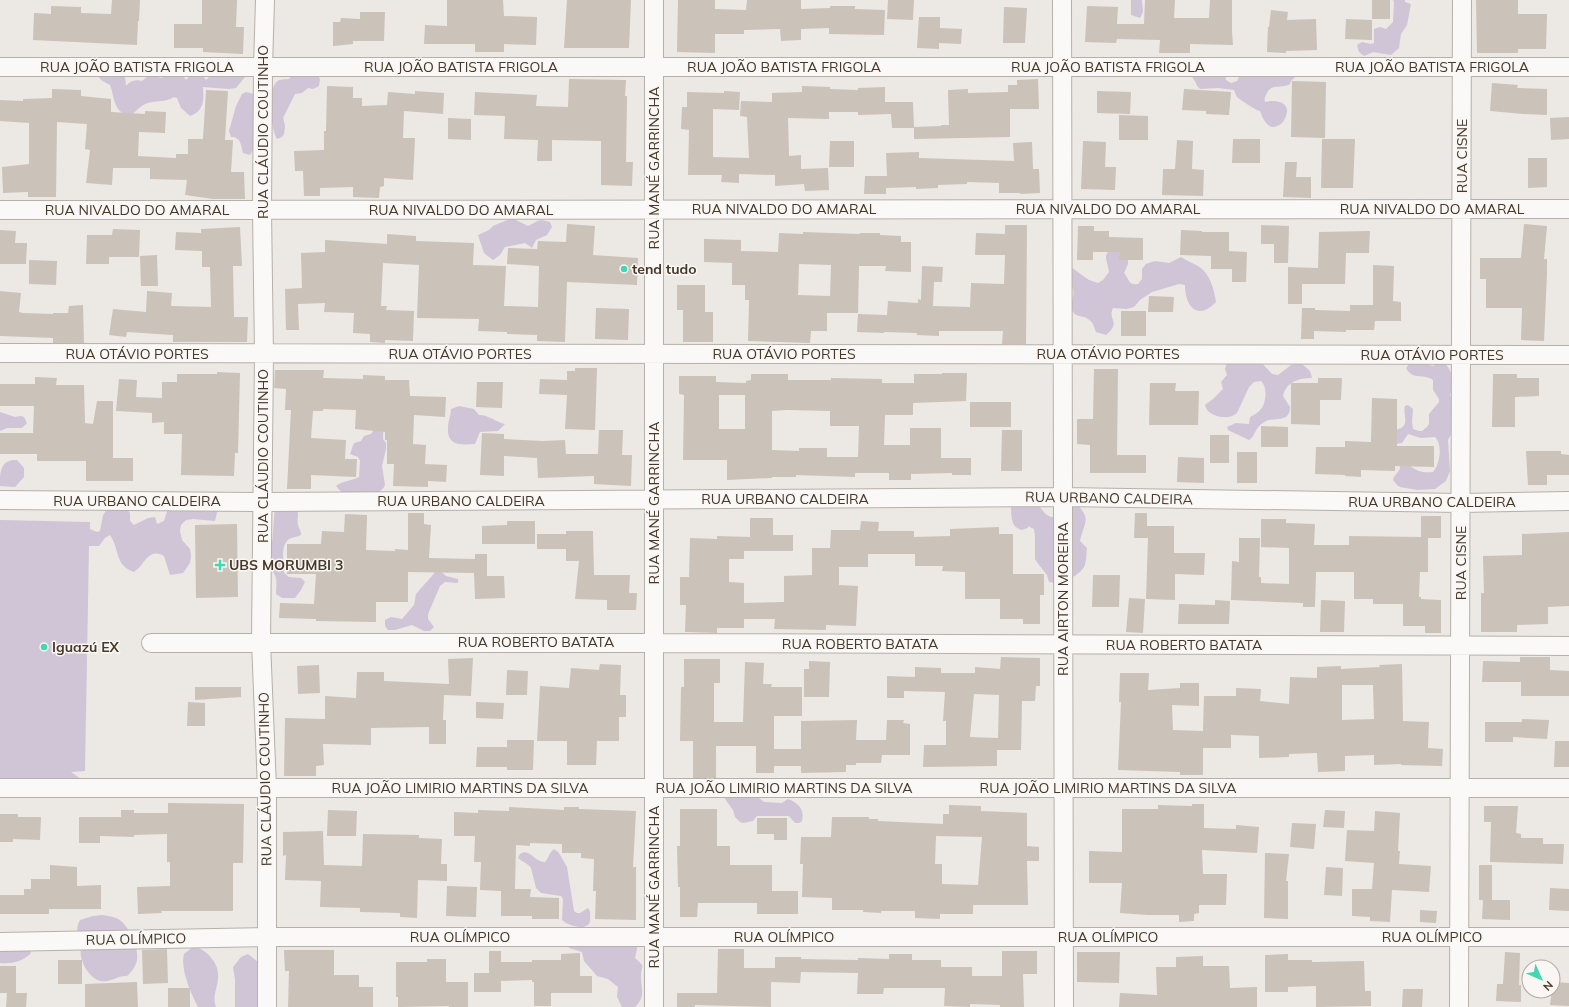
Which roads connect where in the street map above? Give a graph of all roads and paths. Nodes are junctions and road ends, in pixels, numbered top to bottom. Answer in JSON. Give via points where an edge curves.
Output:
{"nodes":[{"id":1,"x":265,"y":0,"type":"edge"},
{"id":2,"x":654,"y":0,"type":"edge"},
{"id":3,"x":1062,"y":0,"type":"edge"},
{"id":4,"x":1462,"y":0,"type":"edge"},
{"id":5,"x":654,"y":66,"type":"junction"},
{"id":6,"x":0,"y":67,"type":"edge"},
{"id":7,"x":263,"y":67,"type":"junction"},
{"id":8,"x":1062,"y":67,"type":"junction"},
{"id":9,"x":1462,"y":67,"type":"junction"},
{"id":10,"x":1569,"y":67,"type":"edge"},
{"id":11,"x":1062,"y":209,"type":"junction"},
{"id":12,"x":1462,"y":209,"type":"junction"},
{"id":13,"x":1569,"y":209,"type":"edge"},
{"id":14,"x":0,"y":210,"type":"edge"},
{"id":15,"x":262,"y":210,"type":"junction"},
{"id":16,"x":654,"y":210,"type":"junction"},
{"id":17,"x":0,"y":353,"type":"edge"},
{"id":18,"x":264,"y":354,"type":"junction"},
{"id":19,"x":654,"y":354,"type":"junction"},
{"id":20,"x":1062,"y":354,"type":"junction"},
{"id":21,"x":1461,"y":355,"type":"junction"},
{"id":22,"x":1569,"y":355,"type":"edge"},
{"id":23,"x":1063,"y":497,"type":"junction"},
{"id":24,"x":0,"y":500,"type":"edge"},
{"id":25,"x":654,"y":500,"type":"junction"},
{"id":26,"x":1569,"y":501,"type":"edge"},
{"id":27,"x":263,"y":502,"type":"junction"},
{"id":28,"x":1461,"y":503,"type":"junction"},
{"id":29,"x":261,"y":642,"type":"junction"},
{"id":30,"x":654,"y":642,"type":"junction"},
{"id":31,"x":151,"y":643,"type":"dead end"},
{"id":32,"x":1063,"y":644,"type":"junction"},
{"id":33,"x":1460,"y":646,"type":"junction"},
{"id":34,"x":1569,"y":646,"type":"edge"},
{"id":35,"x":0,"y":788,"type":"edge"},
{"id":36,"x":267,"y":788,"type":"junction"},
{"id":37,"x":654,"y":788,"type":"junction"},
{"id":38,"x":1063,"y":788,"type":"junction"},
{"id":39,"x":1460,"y":788,"type":"junction"},
{"id":40,"x":1569,"y":788,"type":"edge"},
{"id":41,"x":267,"y":937,"type":"junction"},
{"id":42,"x":654,"y":937,"type":"junction"},
{"id":43,"x":1064,"y":937,"type":"junction"},
{"id":44,"x":1460,"y":937,"type":"junction"},
{"id":45,"x":1569,"y":937,"type":"edge"},
{"id":46,"x":0,"y":942,"type":"edge"},
{"id":47,"x":268,"y":1007,"type":"edge"},
{"id":48,"x":654,"y":1007,"type":"edge"},
{"id":49,"x":1064,"y":1007,"type":"edge"},
{"id":50,"x":1459,"y":1007,"type":"edge"}],
"edges":[{"from":1,"to":7,"type":"street","name":"RUA CLÁUDIO COUTINHO"},
{"from":2,"to":5,"type":"street","name":"RUA MANÉ GARRINCHA"},
{"from":3,"to":8,"type":"street","name":"RUA AIRTON MOREIRA"},
{"from":4,"to":9,"type":"street","name":"RUA CISNE"},
{"from":5,"to":7,"type":"street","name":"RUA JOÃO BATISTA FRIGOLA"},
{"from":5,"to":8,"type":"street","name":"RUA JOÃO BATISTA FRIGOLA"},
{"from":5,"to":16,"type":"street","name":"RUA MANÉ GARRINCHA"},
{"from":6,"to":7,"type":"street","name":"RUA JOÃO BATISTA FRIGOLA"},
{"from":7,"to":15,"type":"street","name":"RUA CLÁUDIO COUTINHO"},
{"from":8,"to":9,"type":"street","name":"RUA JOÃO BATISTA FRIGOLA"},
{"from":8,"to":11,"type":"street","name":"RUA AIRTON MOREIRA"},
{"from":9,"to":10,"type":"street","name":"RUA JOÃO BATISTA FRIGOLA"},
{"from":9,"to":12,"type":"street","name":"RUA CISNE"},
{"from":11,"to":12,"type":"street","name":"RUA NIVALDO DO AMARAL"},
{"from":11,"to":16,"type":"street","name":"RUA NIVALDO DO AMARAL"},
{"from":11,"to":20,"type":"street","name":"RUA AIRTON MOREIRA"},
{"from":12,"to":13,"type":"street","name":"RUA NIVALDO DO AMARAL"},
{"from":12,"to":21,"type":"street","name":"RUA CISNE"},
{"from":14,"to":15,"type":"street","name":"RUA NIVALDO DO AMARAL"},
{"from":15,"to":16,"type":"street","name":"RUA NIVALDO DO AMARAL"},
{"from":15,"to":18,"type":"street","name":"RUA CLÁUDIO COUTINHO"},
{"from":16,"to":19,"type":"street","name":"RUA MANÉ GARRINCHA"},
{"from":17,"to":18,"type":"street","name":"RUA OTÁVIO PORTES"},
{"from":18,"to":19,"type":"street","name":"RUA OTÁVIO PORTES"},
{"from":18,"to":27,"type":"street","name":"RUA CLÁUDIO COUTINHO"},
{"from":19,"to":20,"type":"street","name":"RUA OTÁVIO PORTES"},
{"from":19,"to":25,"type":"street","name":"RUA MANÉ GARRINCHA"},
{"from":20,"to":21,"type":"street","name":"RUA OTÁVIO PORTES"},
{"from":20,"to":23,"type":"street","name":"RUA AIRTON MOREIRA"},
{"from":21,"to":22,"type":"street","name":"RUA OTÁVIO PORTES"},
{"from":21,"to":28,"type":"street","name":"RUA CISNE"},
{"from":23,"to":25,"type":"street","name":"RUA URBANO CALDEIRA"},
{"from":23,"to":28,"type":"street","name":"RUA URBANO CALDEIRA"},
{"from":23,"to":32,"type":"street","name":"RUA AIRTON MOREIRA"},
{"from":24,"to":27,"type":"street","name":"RUA URBANO CALDEIRA"},
{"from":25,"to":27,"type":"street","name":"RUA URBANO CALDEIRA"},
{"from":25,"to":30,"type":"street","name":"RUA MANÉ GARRINCHA"},
{"from":26,"to":28,"type":"street","name":"RUA URBANO CALDEIRA"},
{"from":27,"to":29,"type":"street","name":"RUA CLÁUDIO COUTINHO"},
{"from":28,"to":33,"type":"street","name":"RUA CISNE"},
{"from":29,"to":30,"type":"street","name":"RUA ROBERTO BATATA"},
{"from":29,"to":31,"type":"street","name":"RUA ROBERTO BATATA"},
{"from":29,"to":36,"type":"street","name":"RUA CLÁUDIO COUTINHO"},
{"from":30,"to":32,"type":"street","name":"RUA ROBERTO BATATA"},
{"from":30,"to":37,"type":"street","name":"RUA MANÉ GARRINCHA"},
{"from":32,"to":33,"type":"street","name":"RUA ROBERTO BATATA"},
{"from":32,"to":38,"type":"street","name":"RUA AIRTON MOREIRA"},
{"from":33,"to":34,"type":"street","name":"RUA ROBERTO BATATA"},
{"from":33,"to":39,"type":"street","name":"RUA CISNE"},
{"from":35,"to":36,"type":"street","name":"RUA JOÃO LIMIRIO MARTINS DA SILVA"},
{"from":36,"to":37,"type":"street","name":"RUA JOÃO LIMIRIO MARTINS DA SILVA"},
{"from":36,"to":41,"type":"street","name":"RUA CLÁUDIO COUTINHO"},
{"from":37,"to":38,"type":"street","name":"RUA JOÃO LIMIRIO MARTINS DA SILVA"},
{"from":37,"to":42,"type":"street","name":"RUA MANÉ GARRINCHA"},
{"from":38,"to":39,"type":"street","name":"RUA JOÃO LIMIRIO MARTINS DA SILVA"},
{"from":38,"to":43,"type":"street","name":"RUA AIRTON MOREIRA"},
{"from":39,"to":40,"type":"street","name":"RUA JOÃO LIMIRIO MARTINS DA SILVA"},
{"from":39,"to":44,"type":"street","name":"RUA CISNE"},
{"from":41,"to":42,"type":"street","name":"RUA OLÍMPICO"},
{"from":41,"to":46,"type":"street","name":"RUA OLÍMPICO"},
{"from":41,"to":47,"type":"street","name":"RUA CLÁUDIO COUTINHO"},
{"from":42,"to":43,"type":"street","name":"RUA OLÍMPICO"},
{"from":42,"to":48,"type":"street","name":"RUA MANÉ GARRINCHA"},
{"from":43,"to":44,"type":"street","name":"RUA OLÍMPICO"},
{"from":43,"to":49,"type":"street","name":"RUA AIRTON MOREIRA"},
{"from":44,"to":45,"type":"street","name":"RUA OLÍMPICO"},
{"from":44,"to":50,"type":"street","name":"RUA CISNE"}]}
